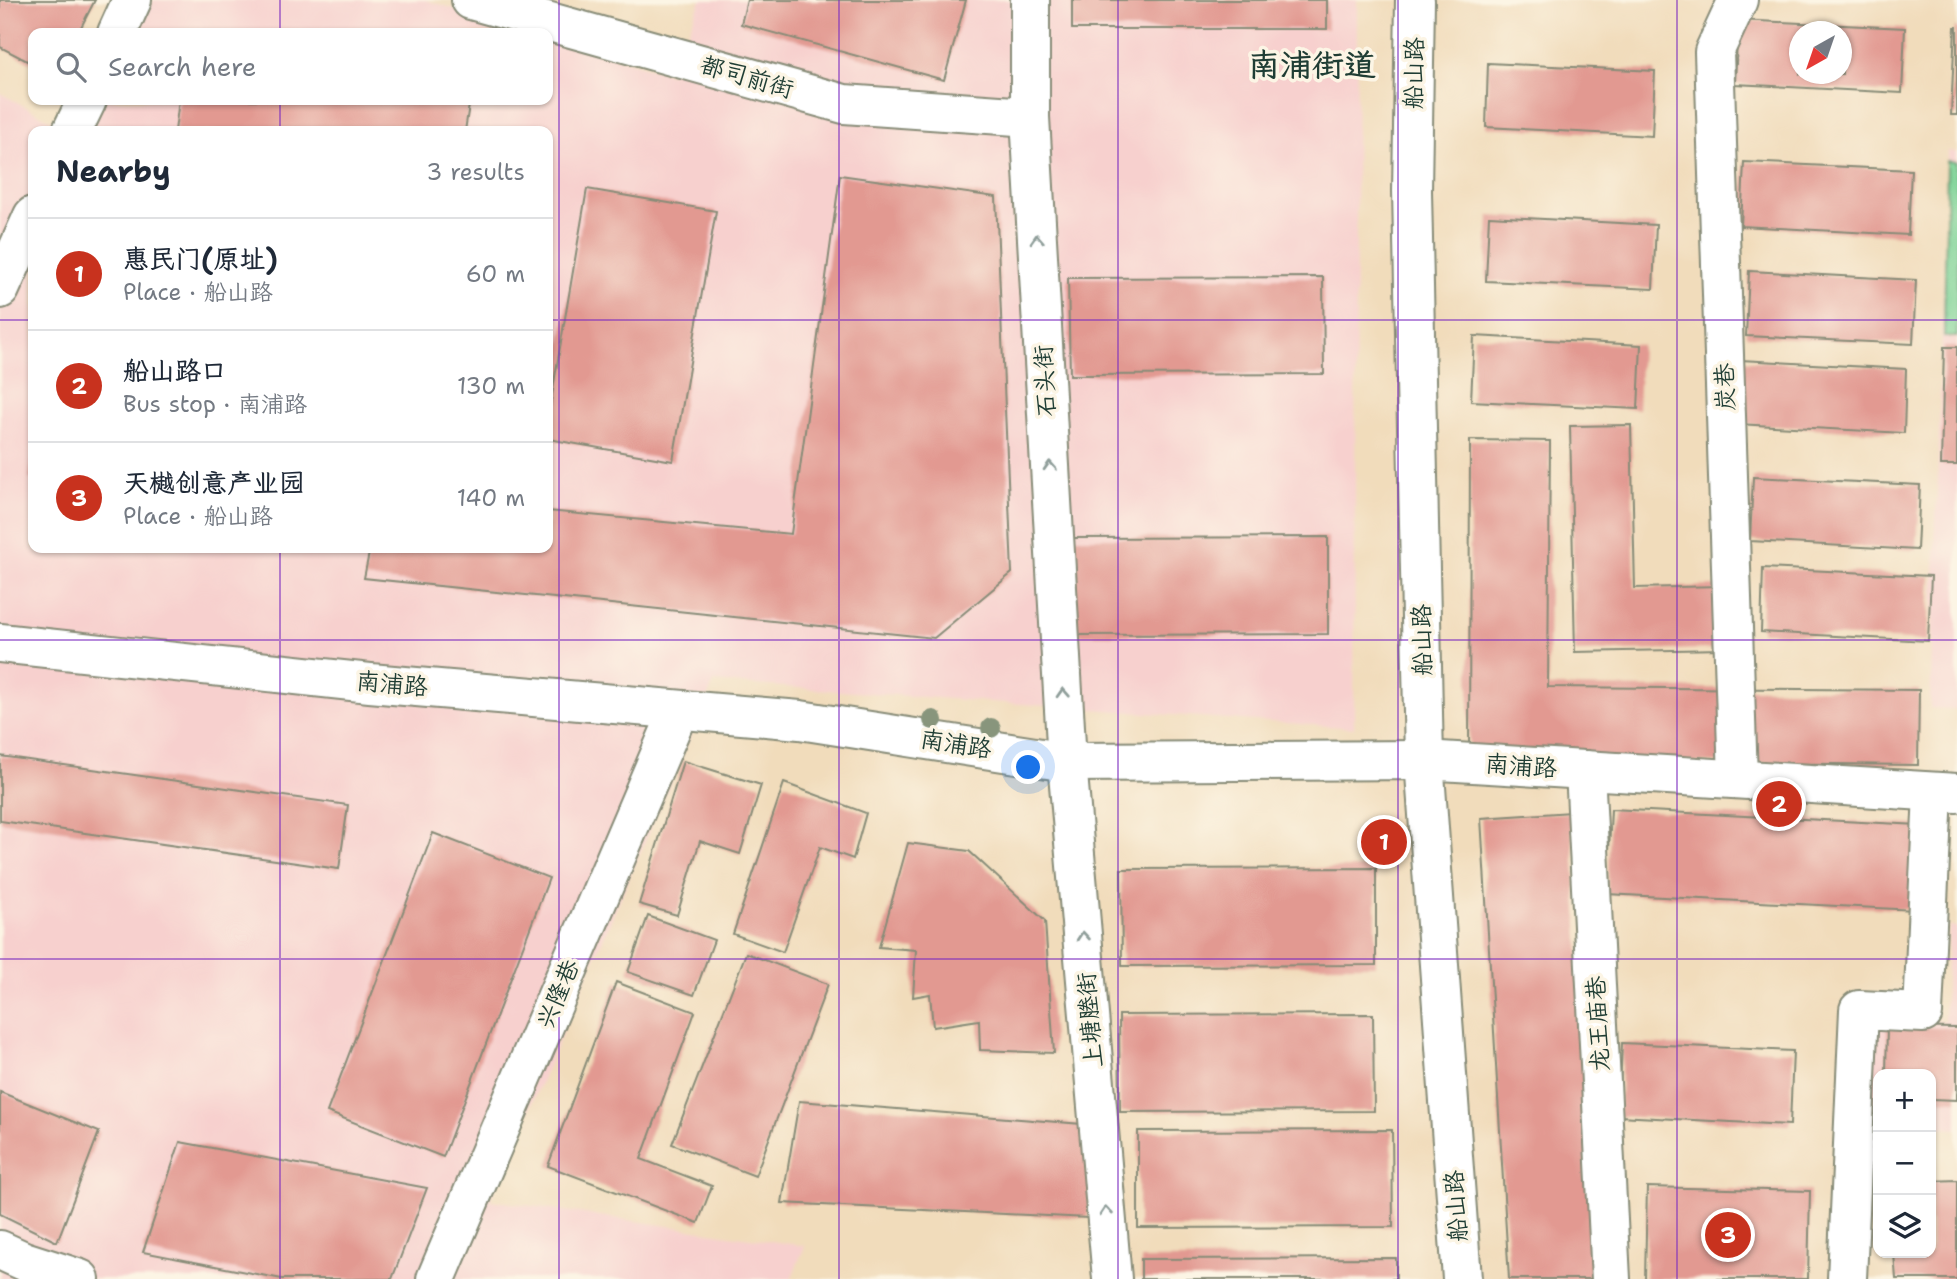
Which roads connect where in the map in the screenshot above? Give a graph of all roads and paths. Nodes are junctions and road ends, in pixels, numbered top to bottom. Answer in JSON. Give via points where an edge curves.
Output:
{"nodes":[{"id":1,"x":132,"y":0,"type":"edge"},
{"id":2,"x":471,"y":0,"type":"edge"},
{"id":3,"x":1030,"y":0,"type":"edge"},
{"id":4,"x":1415,"y":0,"type":"edge"},
{"id":5,"x":1738,"y":0,"type":"edge"},
{"id":6,"x":119,"y":28,"type":"edge"},
{"id":7,"x":85,"y":105,"type":"edge"},
{"id":8,"x":1030,"y":117,"type":"junction"},
{"id":9,"x":74,"y":126,"type":"edge"},
{"id":10,"x":28,"y":227,"type":"edge"},
{"id":11,"x":0,"y":289,"type":"edge"},
{"id":12,"x":0,"y":643,"type":"edge"},
{"id":13,"x":679,"y":710,"type":"junction"},
{"id":14,"x":1424,"y":760,"type":"junction"},
{"id":15,"x":1068,"y":762,"type":"junction"},
{"id":16,"x":1585,"y":770,"type":"junction"},
{"id":17,"x":1738,"y":779,"type":"junction"},
{"id":18,"x":1945,"y":792,"type":"edge"},
{"id":19,"x":0,"y":1250,"type":"edge"},
{"id":20,"x":80,"y":1279,"type":"edge"},
{"id":21,"x":436,"y":1279,"type":"edge"},
{"id":22,"x":1112,"y":1279,"type":"edge"},
{"id":23,"x":1462,"y":1279,"type":"edge"},
{"id":24,"x":1611,"y":1279,"type":"edge"},
{"id":25,"x":1847,"y":1279,"type":"edge"}],
"edges":[{"from":1,"to":6,"type":"street"},
{"from":2,"to":8,"type":"street","name":"都司前街","via":[[844,104]]},
{"from":3,"to":8,"type":"street","name":"石头街"},
{"from":4,"to":14,"type":"street","name":"船山路","via":[[1412,191]]},
{"from":5,"to":17,"type":"street","name":"炭巷","via":[[1714,52]]},
{"from":7,"to":9,"type":"street"},
{"from":15,"to":8,"type":"street","name":"石头街","one_way":true},
{"from":10,"to":11,"type":"street"},
{"from":12,"to":13,"type":"street","name":"南浦路"},
{"from":13,"to":15,"type":"street","name":"南浦路","via":[[800,720]]},
{"from":13,"to":21,"type":"street","name":"兴隆巷"},
{"from":14,"to":15,"type":"street","name":"南浦路"},
{"from":14,"to":16,"type":"street","name":"南浦路"},
{"from":14,"to":23,"type":"street","name":"船山路"},
{"from":22,"to":15,"type":"street","name":"上塘塍街","one_way":true},
{"from":16,"to":17,"type":"street","name":"南浦路"},
{"from":16,"to":24,"type":"street","name":"龙王庙巷"},
{"from":17,"to":18,"type":"street","name":"南浦路"},
{"from":18,"to":25,"type":"street","via":[[1923,1013],[1860,1010]]},
{"from":19,"to":20,"type":"street"}]}
